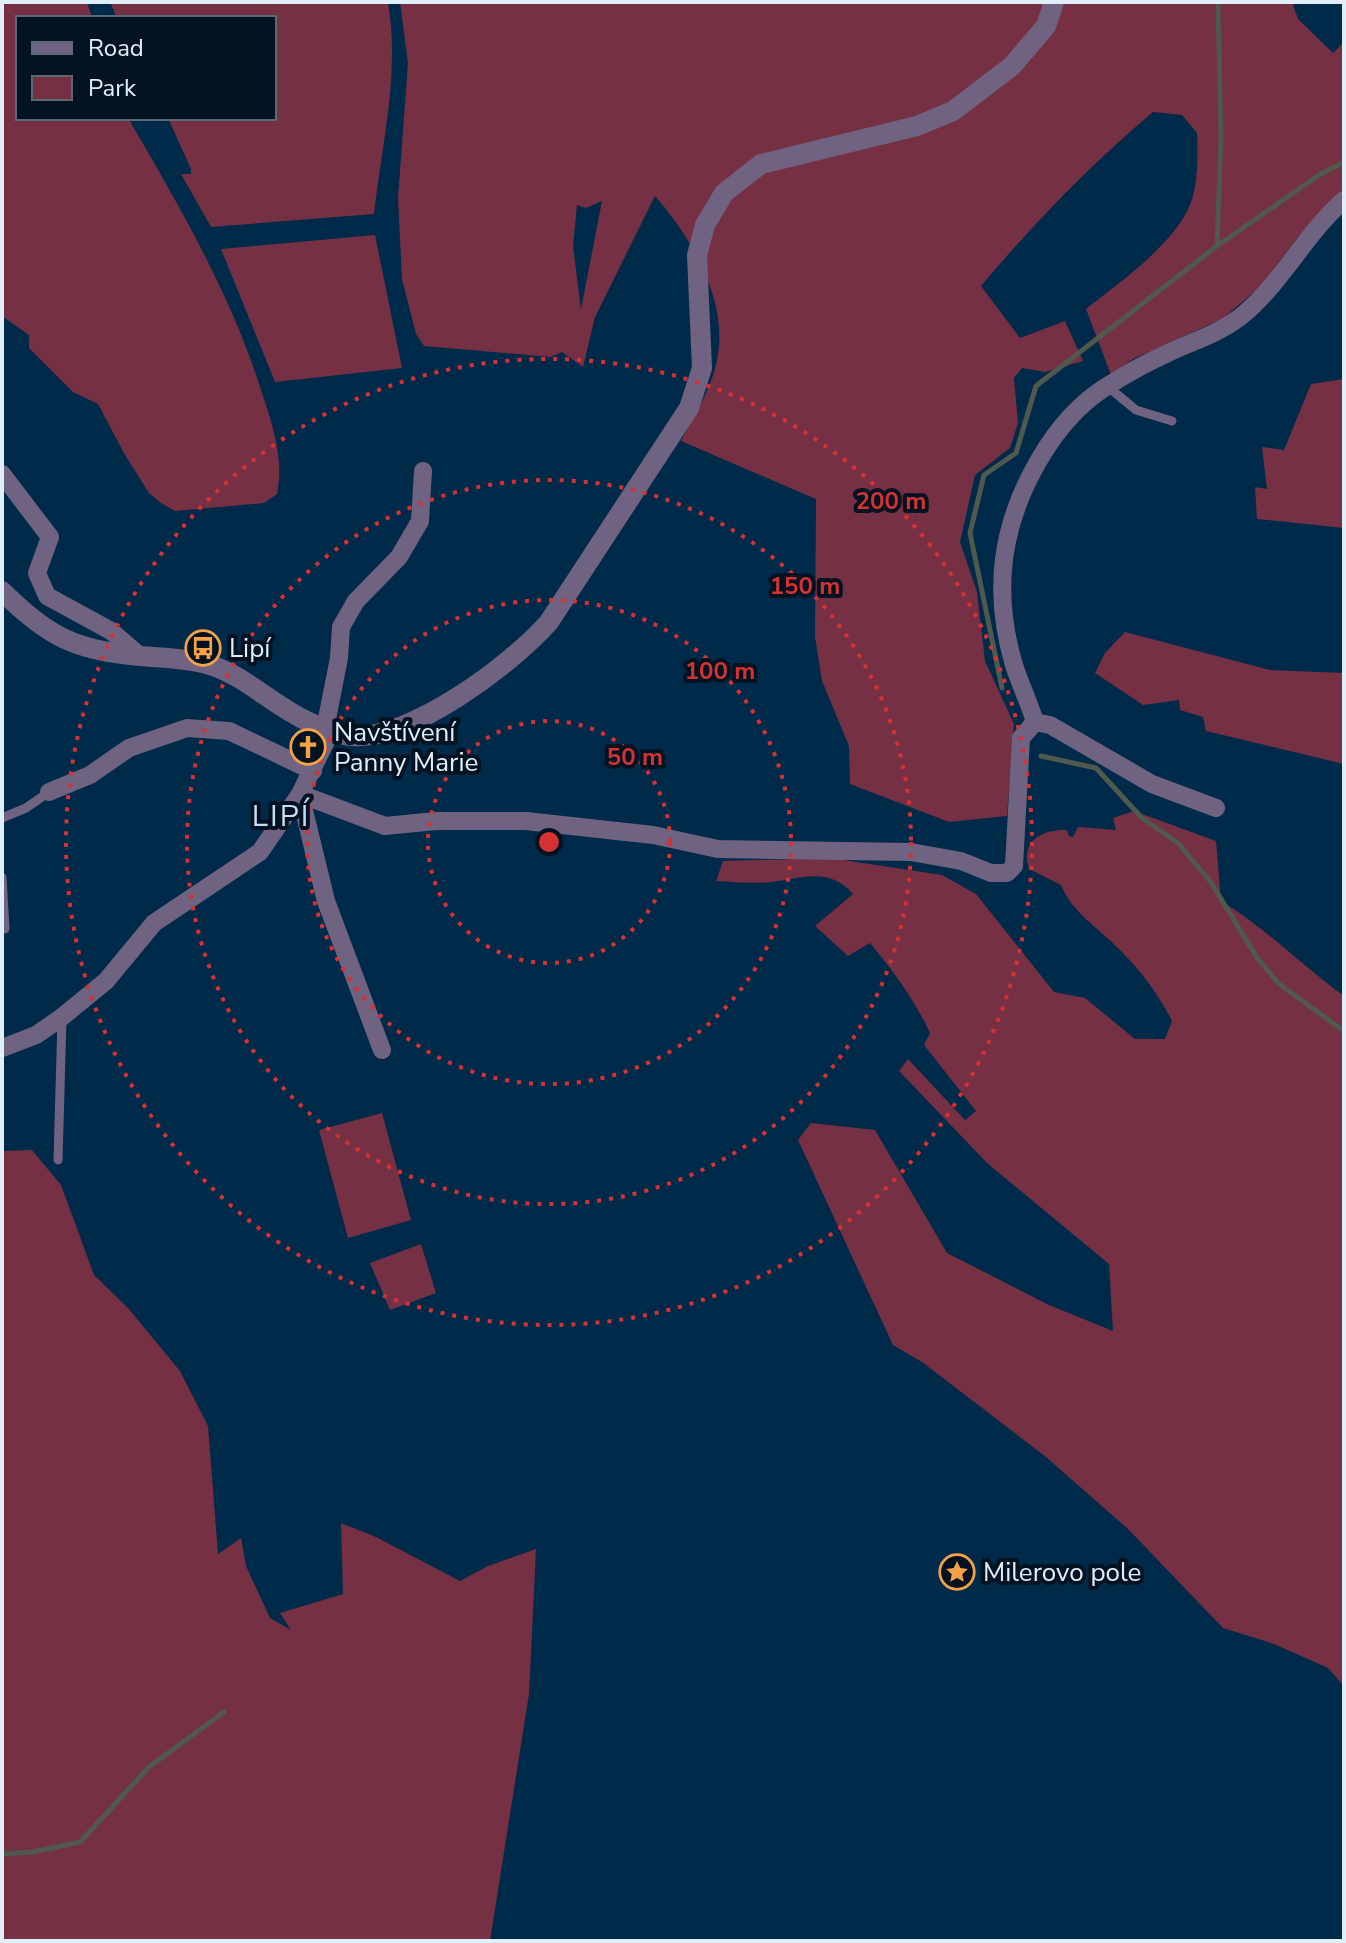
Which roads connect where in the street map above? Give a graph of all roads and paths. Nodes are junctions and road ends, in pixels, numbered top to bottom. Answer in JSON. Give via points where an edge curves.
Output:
{"nodes":[{"id":1,"x":1054,"y":2,"type":"edge"},
{"id":2,"x":1344,"y":200,"type":"edge"},
{"id":3,"x":1107,"y":386,"type":"junction"},
{"id":4,"x":1172,"y":421,"type":"dead end"},
{"id":5,"x":423,"y":471,"type":"dead end"},
{"id":6,"x":2,"y":474,"type":"edge"},
{"id":7,"x":2,"y":591,"type":"edge"},
{"id":8,"x":140,"y":656,"type":"junction"},
{"id":9,"x":1035,"y":722,"type":"junction"},
{"id":10,"x":328,"y":730,"type":"junction"},
{"id":11,"x":313,"y":771,"type":"junction"},
{"id":12,"x":49,"y":792,"type":"joint"},
{"id":13,"x":300,"y":794,"type":"junction"},
{"id":14,"x":1216,"y":808,"type":"dead end"},
{"id":15,"x":2,"y":818,"type":"edge"},
{"id":16,"x":2,"y":877,"type":"edge"},
{"id":17,"x":5,"y":929,"type":"dead end"},
{"id":18,"x":62,"y":1017,"type":"junction"},
{"id":19,"x":2,"y":1048,"type":"edge"},
{"id":20,"x":382,"y":1050,"type":"dead end"},
{"id":21,"x":58,"y":1160,"type":"dead end"}],
"edges":[{"from":1,"to":10,"type":"street","via":[[1041,33],[1012,66],[953,111],[917,126],[768,161],[733,184],[710,215],[697,255],[703,351],[694,395],[562,607],[526,645],[415,722],[372,736]]},
{"from":2,"to":3,"type":"street","via":[[1311,231],[1240,317]]},
{"from":3,"to":4,"type":"lane","via":[[1136,410]]},
{"from":3,"to":9,"type":"street","via":[[1086,400],[1049,444],[1010,519],[1003,553],[1006,622],[1014,664]]},
{"from":5,"to":10,"type":"street","via":[[420,521],[399,557],[356,601],[341,627]]},
{"from":6,"to":8,"type":"street","via":[[50,537],[37,573],[47,596],[111,631]]},
{"from":7,"to":8,"type":"street","via":[[27,616],[74,646]]},
{"from":8,"to":10,"type":"street","via":[[221,669]]},
{"from":9,"to":13,"type":"street","via":[[1021,738],[1014,866],[1007,873],[911,852],[718,849],[653,835],[526,821],[385,826]]},
{"from":9,"to":14,"type":"street","via":[[1057,729],[1152,784]]},
{"from":10,"to":11,"type":"street"},
{"from":11,"to":12,"type":"street","via":[[229,731],[187,728],[129,748],[90,775]]},
{"from":11,"to":13,"type":"street"},
{"from":12,"to":15,"type":"lane"},
{"from":13,"to":18,"type":"street","via":[[260,852],[154,923],[106,981]]},
{"from":13,"to":20,"type":"street","via":[[326,901]]},
{"from":16,"to":17,"type":"lane"},
{"from":18,"to":19,"type":"street","via":[[36,1035]]},
{"from":18,"to":21,"type":"lane"}]}
